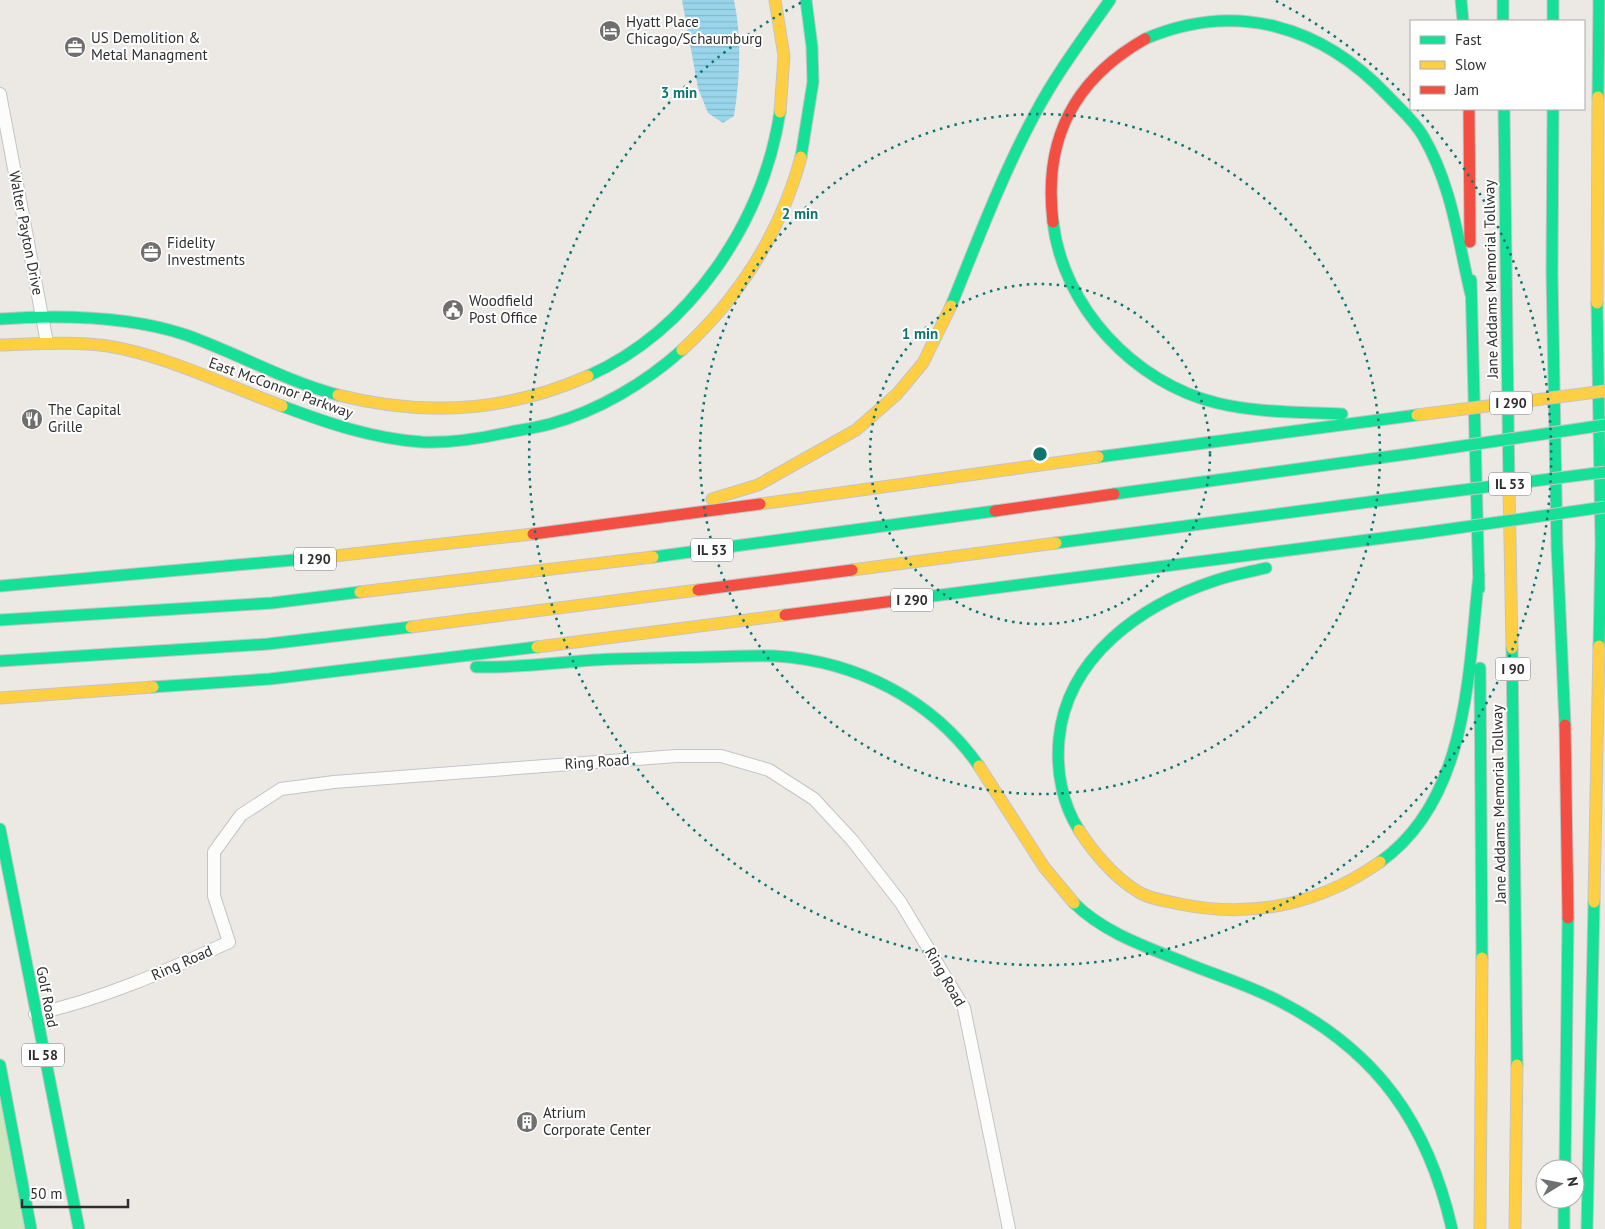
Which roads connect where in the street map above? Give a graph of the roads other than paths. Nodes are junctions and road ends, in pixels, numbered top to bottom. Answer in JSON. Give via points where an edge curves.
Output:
{"nodes":[{"id":1,"x":775,"y":0,"type":"edge"},
{"id":2,"x":806,"y":0,"type":"edge"},
{"id":3,"x":1110,"y":0,"type":"edge"},
{"id":4,"x":1461,"y":0,"type":"edge"},
{"id":5,"x":1503,"y":0,"type":"edge"},
{"id":6,"x":1553,"y":0,"type":"edge"},
{"id":7,"x":1599,"y":0,"type":"edge"},
{"id":8,"x":1463,"y":20,"type":"edge"},
{"id":9,"x":1503,"y":20,"type":"edge"},
{"id":10,"x":1553,"y":20,"type":"edge"},
{"id":11,"x":0,"y":94,"type":"edge"},
{"id":12,"x":1469,"y":110,"type":"edge"},
{"id":13,"x":1504,"y":110,"type":"edge"},
{"id":14,"x":1553,"y":110,"type":"edge"},
{"id":15,"x":1605,"y":243,"type":"edge"},
{"id":16,"x":1471,"y":295,"type":"junction"},
{"id":17,"x":1597,"y":299,"type":"junction"},
{"id":18,"x":42,"y":316,"type":"junction"},
{"id":19,"x":0,"y":319,"type":"edge"},
{"id":20,"x":47,"y":343,"type":"junction"},
{"id":21,"x":0,"y":345,"type":"edge"},
{"id":22,"x":1605,"y":392,"type":"edge"},
{"id":23,"x":1391,"y":417,"type":"junction"},
{"id":24,"x":1605,"y":425,"type":"edge"},
{"id":25,"x":1605,"y":472,"type":"edge"},
{"id":26,"x":1605,"y":507,"type":"edge"},
{"id":27,"x":628,"y":522,"type":"junction"},
{"id":28,"x":1377,"y":539,"type":"junction"},
{"id":29,"x":1601,"y":542,"type":"junction"},
{"id":30,"x":1605,"y":573,"type":"edge"},
{"id":31,"x":1479,"y":575,"type":"junction"},
{"id":32,"x":0,"y":586,"type":"edge"},
{"id":33,"x":2,"y":620,"type":"edge"},
{"id":34,"x":6,"y":661,"type":"edge"},
{"id":35,"x":402,"y":665,"type":"junction"},
{"id":36,"x":0,"y":698,"type":"edge"},
{"id":37,"x":0,"y":830,"type":"edge"},
{"id":38,"x":35,"y":1014,"type":"junction"},
{"id":39,"x":0,"y":1065,"type":"edge"},
{"id":40,"x":1565,"y":1159,"type":"edge"},
{"id":41,"x":1564,"y":1209,"type":"edge"},
{"id":42,"x":32,"y":1229,"type":"edge"},
{"id":43,"x":79,"y":1229,"type":"edge"},
{"id":44,"x":1009,"y":1229,"type":"edge"},
{"id":45,"x":1452,"y":1229,"type":"edge"},
{"id":46,"x":1480,"y":1229,"type":"edge"},
{"id":47,"x":1515,"y":1229,"type":"edge"},
{"id":48,"x":1564,"y":1229,"type":"edge"},
{"id":49,"x":1587,"y":1229,"type":"edge"}],
"edges":[{"from":1,"to":18,"type":"main road","name":"East McConnor Parkway","via":[[784,73],[778,119],[759,190],[737,240],[697,296],[665,327],[596,374],[573,385],[520,401],[470,409],[390,406],[353,399],[302,383],[183,334],[113,320]]},
{"from":2,"to":20,"type":"main road","name":"East McConnor Parkway","via":[[813,60],[812,94],[798,171],[776,231],[720,316],[663,367],[606,403],[544,428],[418,442],[361,433],[295,412],[153,358],[101,345]]},
{"from":3,"to":27,"type":"main road","via":[[1035,114],[923,363],[897,394],[856,430],[758,485]]},
{"from":4,"to":8,"type":"main road"},
{"from":5,"to":9,"type":"main road"},
{"from":6,"to":10,"type":"main road"},
{"from":7,"to":17,"type":"main road"},
{"from":11,"to":18,"type":"street","name":"Walter Payton Drive"},
{"from":12,"to":16,"type":"main road"},
{"from":13,"to":47,"type":"main road","name":"Jane Addams Memorial Tollway","number":"I 90","via":[[1517,1014]]},
{"from":14,"to":40,"type":"main road","via":[[1552,274],[1569,969]]},
{"from":15,"to":17,"type":"main road"},
{"from":16,"to":23,"type":"main road","via":[[1452,205],[1419,129],[1377,82],[1327,45],[1281,24],[1252,18],[1184,24],[1164,30],[1124,51],[1108,63],[1080,94],[1059,136],[1050,170],[1052,226],[1073,289],[1100,329],[1125,355],[1148,371],[1201,398],[1232,406]]},
{"from":16,"to":31,"type":"main road"},
{"from":17,"to":29,"type":"main road"},
{"from":18,"to":19,"type":"main road","name":"East McConnor Parkway"},
{"from":18,"to":20,"type":"street","name":"Walter Payton Drive"},
{"from":20,"to":21,"type":"main road","name":"East McConnor Parkway"},
{"from":22,"to":23,"type":"main road","number":"I 290","bridge":true},
{"from":23,"to":27,"type":"main road","number":"I 290"},
{"from":24,"to":33,"type":"main road","number":"IL 53","bridge":true,"via":[[742,546],[282,602]]},
{"from":25,"to":34,"type":"main road","number":"IL 53","bridge":true,"via":[[268,644]]},
{"from":26,"to":28,"type":"main road","number":"I 290","bridge":true},
{"from":27,"to":32,"type":"main road","number":"I 290","via":[[393,551]]},
{"from":28,"to":31,"type":"main road","via":[[1206,584],[1151,608],[1102,646],[1081,672],[1066,701],[1058,736],[1058,771],[1066,807],[1094,853],[1137,891],[1164,901],[1210,911],[1256,912],[1293,905],[1330,892],[1387,857],[1432,803],[1453,750],[1465,693]]},
{"from":28,"to":35,"type":"main road","number":"I 290"},
{"from":29,"to":30,"type":"main road"},
{"from":29,"to":49,"type":"main road"},
{"from":31,"to":46,"type":"main road"},
{"from":35,"to":36,"type":"main road","number":"I 290","via":[[270,679]]},
{"from":35,"to":45,"type":"main road","via":[[513,668],[594,660],[774,656],[804,658],[854,670],[894,688],[931,714],[960,741],[1056,883],[1082,912],[1116,933],[1281,1002],[1327,1029],[1372,1067],[1397,1096],[1422,1136],[1442,1186]]},
{"from":37,"to":38,"type":"main road","name":"Golf Road","number":"IL 58"},
{"from":38,"to":43,"type":"main road","name":"Golf Road","number":"IL 58"},
{"from":38,"to":44,"type":"street","name":"Ring Road","via":[[136,984],[229,942],[214,896],[214,852],[241,815],[280,789],[676,756],[721,756],[769,770],[814,799],[852,840],[901,903],[964,1008]]},
{"from":39,"to":42,"type":"main road","number":"IL 58"},
{"from":41,"to":48,"type":"main road"}]}
